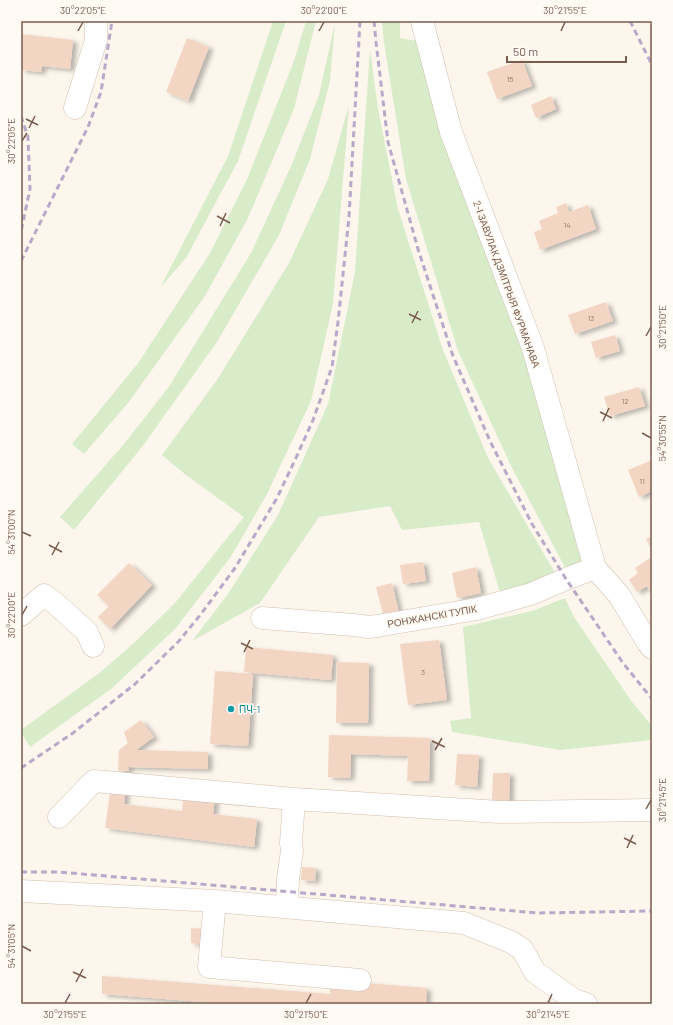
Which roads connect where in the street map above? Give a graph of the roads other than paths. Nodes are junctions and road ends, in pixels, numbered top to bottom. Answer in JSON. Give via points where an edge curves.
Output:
{"nodes":[{"id":1,"x":96,"y":21,"type":"edge"},
{"id":2,"x":422,"y":21,"type":"edge"},
{"id":3,"x":75,"y":108,"type":"dead end"},
{"id":4,"x":595,"y":568,"type":"junction"},
{"id":5,"x":21,"y":615,"type":"edge"},
{"id":6,"x":262,"y":618,"type":"dead end"},
{"id":7,"x":651,"y":643,"type":"edge"},
{"id":8,"x":93,"y":646,"type":"dead end"},
{"id":9,"x":294,"y":799,"type":"junction"},
{"id":10,"x":652,"y":810,"type":"edge"},
{"id":11,"x":59,"y":818,"type":"dead end"},
{"id":12,"x":21,"y":891,"type":"edge"},
{"id":13,"x":215,"y":901,"type":"junction"},
{"id":14,"x":287,"y":907,"type":"junction"},
{"id":15,"x":360,"y":980,"type":"dead end"},
{"id":16,"x":586,"y":1004,"type":"edge"}],
"edges":[{"from":1,"to":3,"type":"street","via":[[96,40]]},
{"from":2,"to":4,"type":"street","name":"2-І ЗАВУЛАК ДЗМІТРЫЯ ФУРМАНАВА","via":[[451,132],[533,348]]},
{"from":4,"to":6,"type":"street","name":"РОНЖАНСКІ ТУПІК","via":[[531,594],[477,609],[377,626]]},
{"from":4,"to":7,"type":"street","name":"2-І ЗАВУЛАК ДЗМІТРЫЯ ФУРМАНАВА","via":[[619,595]]},
{"from":5,"to":8,"type":"street","via":[[44,595],[87,632]]},
{"from":9,"to":10,"type":"street","via":[[500,812]]},
{"from":9,"to":11,"type":"street","via":[[94,781]]},
{"from":9,"to":14,"type":"street"},
{"from":12,"to":13,"type":"street"},
{"from":13,"to":14,"type":"street"},
{"from":13,"to":15,"type":"street","via":[[209,967]]},
{"from":14,"to":16,"type":"street","via":[[464,923],[522,949],[535,972],[574,1000]]}]}
